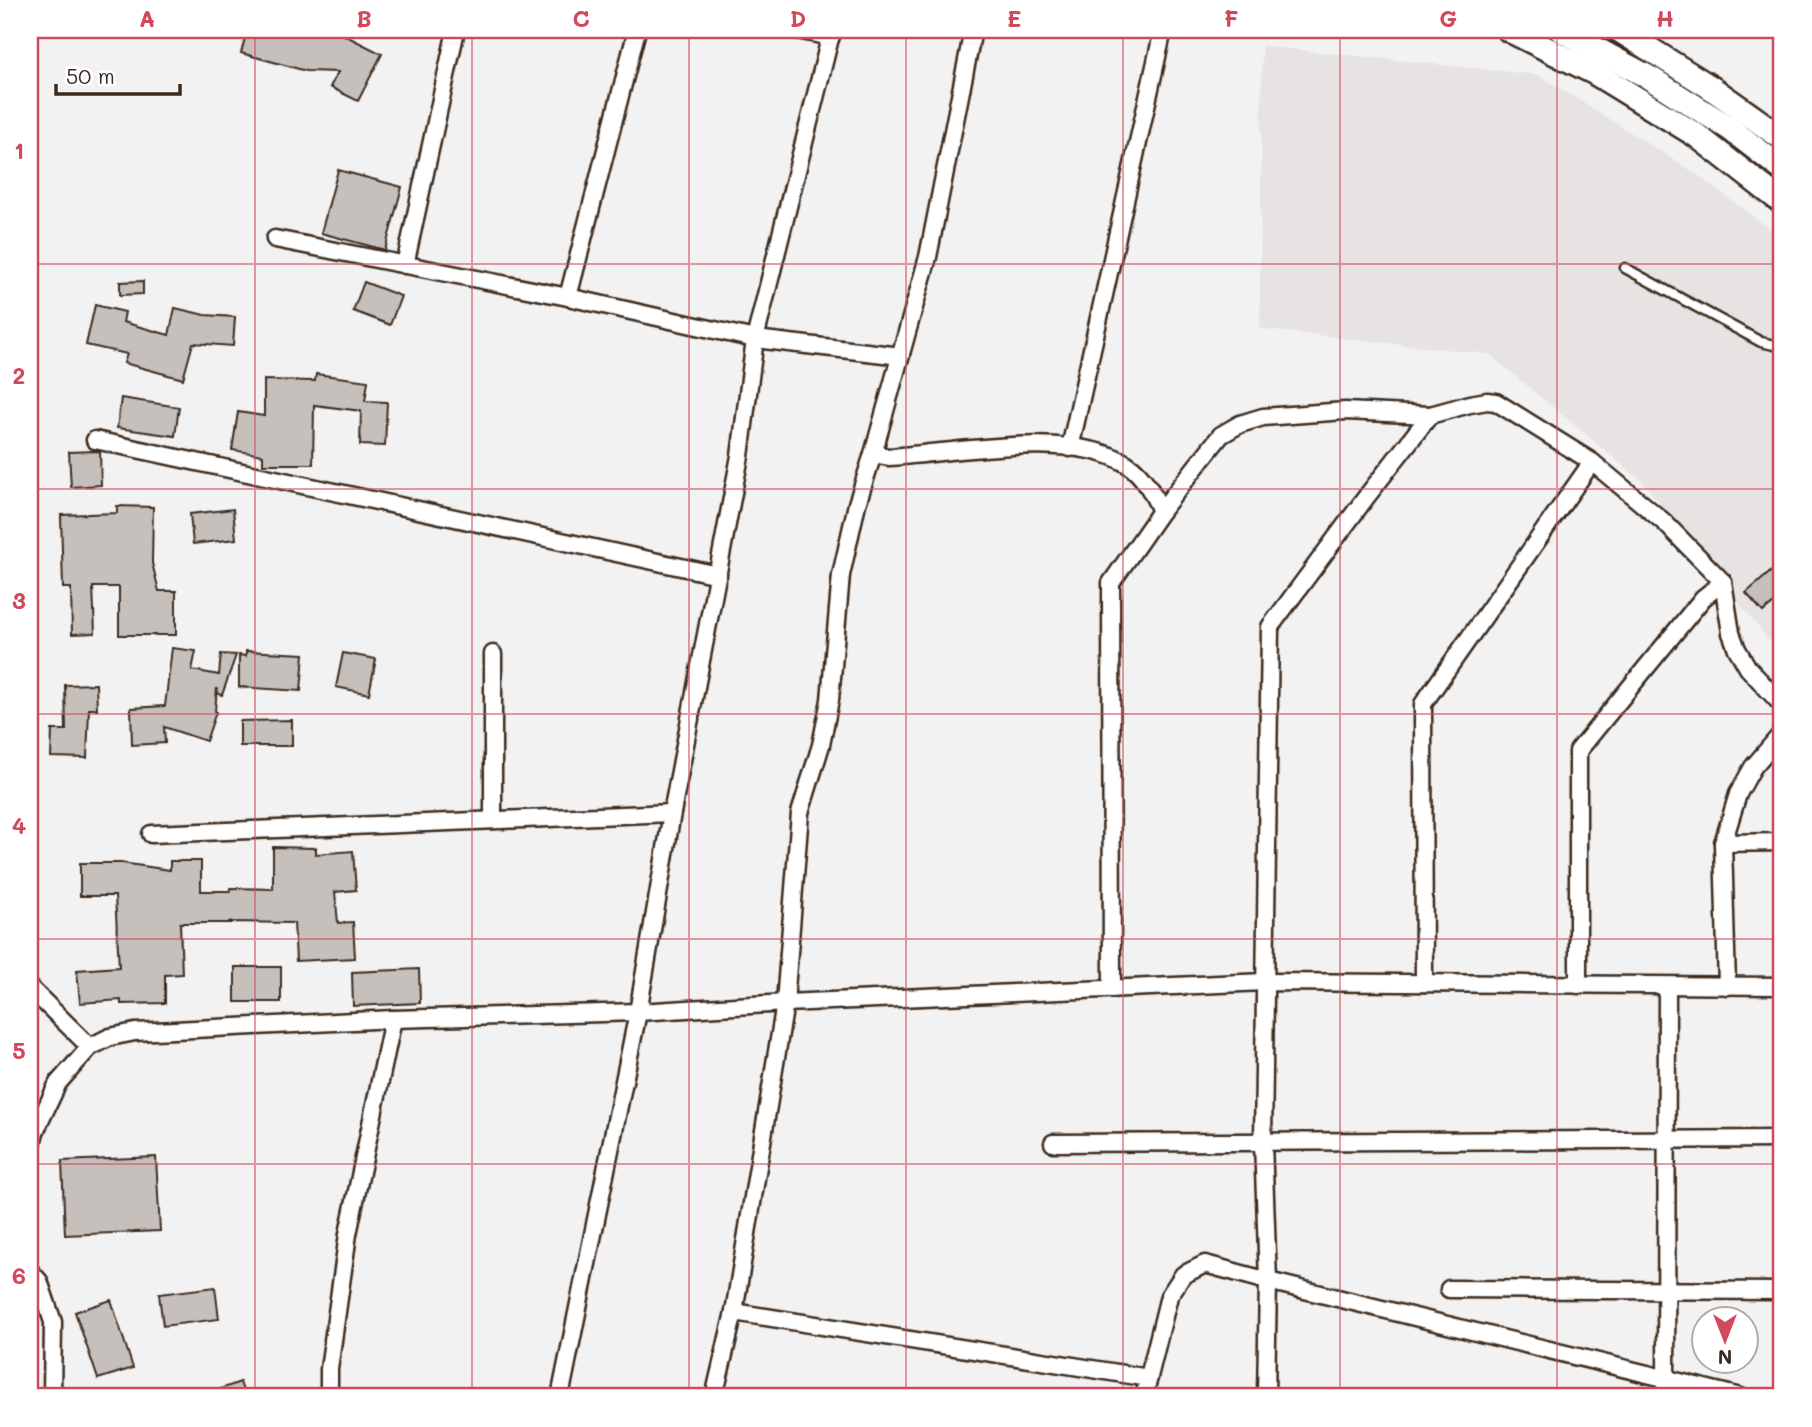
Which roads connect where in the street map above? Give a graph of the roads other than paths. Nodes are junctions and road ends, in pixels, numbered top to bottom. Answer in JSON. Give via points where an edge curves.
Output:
{"nodes":[{"id":1,"x":456,"y":30,"type":"edge"},
{"id":2,"x":637,"y":30,"type":"edge"},
{"id":3,"x":797,"y":30,"type":"edge"},
{"id":4,"x":973,"y":30,"type":"edge"},
{"id":5,"x":1164,"y":30,"type":"edge"},
{"id":6,"x":1509,"y":30,"type":"edge"},
{"id":7,"x":1561,"y":30,"type":"edge"},
{"id":8,"x":1619,"y":30,"type":"edge"},
{"id":9,"x":831,"y":34,"type":"edge"},
{"id":10,"x":1782,"y":138,"type":"edge"},
{"id":11,"x":1782,"y":169,"type":"edge"},
{"id":12,"x":1782,"y":202,"type":"edge"},
{"id":13,"x":275,"y":239,"type":"dead end"},
{"id":14,"x":405,"y":265,"type":"junction"},
{"id":15,"x":1625,"y":268,"type":"dead end"},
{"id":16,"x":568,"y":297,"type":"junction"},
{"id":17,"x":755,"y":339,"type":"junction"},
{"id":18,"x":1782,"y":342,"type":"edge"},
{"id":19,"x":901,"y":356,"type":"junction"},
{"id":20,"x":1430,"y":415,"type":"junction"},
{"id":21,"x":95,"y":440,"type":"dead end"},
{"id":22,"x":1070,"y":448,"type":"junction"},
{"id":23,"x":873,"y":454,"type":"junction"},
{"id":24,"x":1592,"y":463,"type":"junction"},
{"id":25,"x":1161,"y":511,"type":"junction"},
{"id":26,"x":718,"y":575,"type":"junction"},
{"id":27,"x":1723,"y":582,"type":"junction"},
{"id":28,"x":493,"y":654,"type":"dead end"},
{"id":29,"x":1782,"y":705,"type":"edge"},
{"id":30,"x":1782,"y":733,"type":"edge"},
{"id":31,"x":672,"y":813,"type":"junction"},
{"id":32,"x":494,"y":820,"type":"junction"},
{"id":33,"x":151,"y":834,"type":"dead end"},
{"id":34,"x":1782,"y":842,"type":"edge"},
{"id":35,"x":1723,"y":843,"type":"junction"},
{"id":36,"x":1265,"y":982,"type":"junction"},
{"id":37,"x":1424,"y":983,"type":"junction"},
{"id":38,"x":1578,"y":985,"type":"junction"},
{"id":39,"x":1667,"y":986,"type":"junction"},
{"id":40,"x":1727,"y":986,"type":"junction"},
{"id":41,"x":1782,"y":986,"type":"edge"},
{"id":42,"x":30,"y":988,"type":"edge"},
{"id":43,"x":1112,"y":989,"type":"junction"},
{"id":44,"x":785,"y":1003,"type":"junction"},
{"id":45,"x":638,"y":1012,"type":"junction"},
{"id":46,"x":393,"y":1019,"type":"junction"},
{"id":47,"x":90,"y":1047,"type":"junction"},
{"id":48,"x":1782,"y":1139,"type":"edge"},
{"id":49,"x":1667,"y":1140,"type":"junction"},
{"id":50,"x":1263,"y":1142,"type":"junction"},
{"id":51,"x":1053,"y":1143,"type":"dead end"},
{"id":52,"x":30,"y":1152,"type":"edge"},
{"id":53,"x":30,"y":1271,"type":"edge"},
{"id":54,"x":1268,"y":1281,"type":"junction"},
{"id":55,"x":1449,"y":1289,"type":"dead end"},
{"id":56,"x":1666,"y":1290,"type":"junction"},
{"id":57,"x":1782,"y":1291,"type":"edge"},
{"id":58,"x":734,"y":1312,"type":"junction"},
{"id":59,"x":1149,"y":1378,"type":"junction"},
{"id":60,"x":1666,"y":1379,"type":"junction"},
{"id":61,"x":52,"y":1397,"type":"edge"},
{"id":62,"x":329,"y":1397,"type":"edge"},
{"id":63,"x":560,"y":1397,"type":"edge"},
{"id":64,"x":714,"y":1397,"type":"edge"},
{"id":65,"x":1143,"y":1397,"type":"edge"},
{"id":66,"x":1266,"y":1397,"type":"edge"},
{"id":67,"x":1666,"y":1397,"type":"edge"},
{"id":68,"x":1741,"y":1397,"type":"edge"}],
"edges":[{"from":1,"to":14,"type":"street"},
{"from":2,"to":16,"type":"street"},
{"from":3,"to":9,"type":"street"},
{"from":4,"to":19,"type":"street","via":[[928,257]]},
{"from":5,"to":22,"type":"street"},
{"from":6,"to":12,"type":"main road","via":[[1595,74],[1696,135]]},
{"from":7,"to":11,"type":"main road","via":[[1650,78],[1729,128]]},
{"from":8,"to":10,"type":"main road"},
{"from":9,"to":17,"type":"street"},
{"from":13,"to":14,"type":"street"},
{"from":14,"to":16,"type":"street"},
{"from":15,"to":18,"type":"lane","via":[[1761,342]]},
{"from":16,"to":17,"type":"street"},
{"from":17,"to":19,"type":"street"},
{"from":17,"to":26,"type":"street"},
{"from":19,"to":23,"type":"street"},
{"from":20,"to":24,"type":"street","via":[[1496,402]]},
{"from":20,"to":25,"type":"street","via":[[1345,411],[1263,417],[1240,424],[1221,435]]},
{"from":20,"to":36,"type":"street","via":[[1269,627]]},
{"from":21,"to":26,"type":"street"},
{"from":22,"to":23,"type":"street","via":[[1041,445],[889,457]]},
{"from":22,"to":25,"type":"street","via":[[1099,452],[1128,465],[1149,486]]},
{"from":23,"to":44,"type":"street","via":[[841,575],[830,700],[800,813]]},
{"from":24,"to":27,"type":"street","via":[[1664,522]]},
{"from":24,"to":37,"type":"street","via":[[1423,704]]},
{"from":25,"to":43,"type":"street","via":[[1111,583]]},
{"from":26,"to":31,"type":"street"},
{"from":27,"to":29,"type":"street","via":[[1737,649]]},
{"from":27,"to":38,"type":"street","via":[[1703,598],[1578,751]]},
{"from":28,"to":32,"type":"street"},
{"from":30,"to":35,"type":"street","via":[[1753,767],[1738,794]]},
{"from":31,"to":32,"type":"street"},
{"from":31,"to":45,"type":"street"},
{"from":32,"to":33,"type":"street"},
{"from":34,"to":35,"type":"street"},
{"from":35,"to":40,"type":"street"},
{"from":36,"to":37,"type":"street"},
{"from":36,"to":43,"type":"street"},
{"from":36,"to":50,"type":"street"},
{"from":37,"to":38,"type":"street"},
{"from":38,"to":39,"type":"street"},
{"from":39,"to":40,"type":"street"},
{"from":39,"to":49,"type":"street"},
{"from":40,"to":41,"type":"street"},
{"from":42,"to":47,"type":"street"},
{"from":43,"to":44,"type":"street"},
{"from":44,"to":45,"type":"street"},
{"from":44,"to":58,"type":"street"},
{"from":45,"to":46,"type":"street"},
{"from":45,"to":63,"type":"street"},
{"from":46,"to":47,"type":"street","via":[[135,1032]]},
{"from":46,"to":62,"type":"street","via":[[348,1234]]},
{"from":47,"to":52,"type":"street","via":[[58,1083]]},
{"from":48,"to":49,"type":"street"},
{"from":49,"to":50,"type":"street"},
{"from":49,"to":56,"type":"street"},
{"from":50,"to":51,"type":"street"},
{"from":50,"to":54,"type":"street"},
{"from":53,"to":61,"type":"street","via":[[39,1281],[53,1322]]},
{"from":54,"to":59,"type":"street","via":[[1205,1264],[1183,1275],[1169,1296]]},
{"from":54,"to":60,"type":"street"},
{"from":54,"to":66,"type":"street"},
{"from":55,"to":56,"type":"street"},
{"from":56,"to":57,"type":"street"},
{"from":56,"to":60,"type":"street"},
{"from":58,"to":59,"type":"street"},
{"from":58,"to":64,"type":"street"},
{"from":59,"to":65,"type":"street"},
{"from":60,"to":67,"type":"street"},
{"from":60,"to":68,"type":"street"}]}
